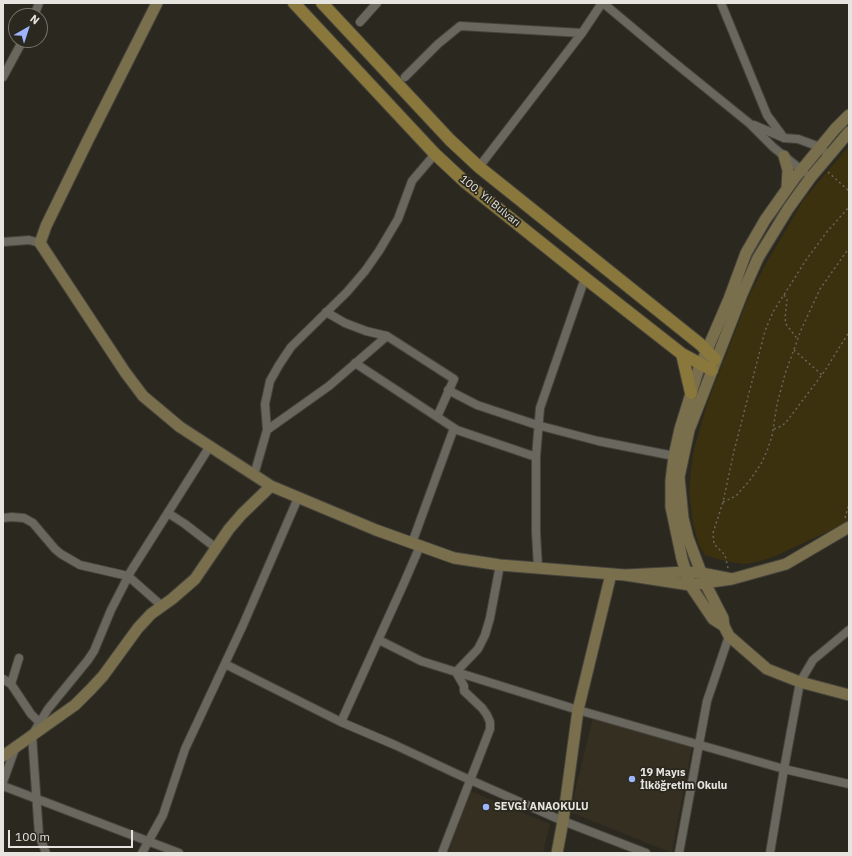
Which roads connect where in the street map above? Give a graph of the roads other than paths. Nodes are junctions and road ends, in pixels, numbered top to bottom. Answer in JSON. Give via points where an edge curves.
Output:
{"nodes":[{"id":1,"x":157,"y":3,"type":"edge"},
{"id":2,"x":294,"y":3,"type":"edge"},
{"id":3,"x":322,"y":3,"type":"edge"},
{"id":4,"x":377,"y":3,"type":"edge"},
{"id":5,"x":603,"y":3,"type":"edge"},
{"id":6,"x":720,"y":3,"type":"edge"},
{"id":7,"x":360,"y":22,"type":"dead end"},
{"id":8,"x":582,"y":33,"type":"junction"},
{"id":9,"x":19,"y":48,"type":"edge"},
{"id":10,"x":3,"y":77,"type":"edge"},
{"id":11,"x":405,"y":77,"type":"dead end"},
{"id":12,"x":849,"y":115,"type":"edge"},
{"id":13,"x":749,"y":123,"type":"junction"},
{"id":14,"x":849,"y":132,"type":"edge"},
{"id":15,"x":784,"y":138,"type":"junction"},
{"id":16,"x":820,"y":147,"type":"junction"},
{"id":17,"x":435,"y":154,"type":"junction"},
{"id":18,"x":784,"y":156,"type":"junction"},
{"id":19,"x":829,"y":156,"type":"junction"},
{"id":20,"x":478,"y":167,"type":"junction"},
{"id":21,"x":801,"y":170,"type":"junction"},
{"id":22,"x":811,"y":177,"type":"junction"},
{"id":23,"x":787,"y":188,"type":"junction"},
{"id":24,"x":3,"y":242,"type":"edge"},
{"id":25,"x":40,"y":244,"type":"junction"},
{"id":26,"x":585,"y":278,"type":"junction"},
{"id":27,"x":326,"y":312,"type":"junction"},
{"id":28,"x":387,"y":336,"type":"junction"},
{"id":29,"x":682,"y":354,"type":"junction"},
{"id":30,"x":709,"y":361,"type":"junction"},
{"id":31,"x":355,"y":363,"type":"junction"},
{"id":32,"x":448,"y":390,"type":"junction"},
{"id":33,"x":691,"y":393,"type":"junction"},
{"id":34,"x":437,"y":417,"type":"junction"},
{"id":35,"x":537,"y":425,"type":"junction"},
{"id":36,"x":454,"y":428,"type":"junction"},
{"id":37,"x":267,"y":430,"type":"junction"},
{"id":38,"x":210,"y":446,"type":"junction"},
{"id":39,"x":674,"y":456,"type":"junction"},
{"id":40,"x":536,"y":457,"type":"junction"},
{"id":41,"x":254,"y":475,"type":"junction"},
{"id":42,"x":271,"y":486,"type":"junction"},
{"id":43,"x":298,"y":498,"type":"junction"},
{"id":44,"x":168,"y":513,"type":"junction"},
{"id":45,"x":3,"y":518,"type":"edge"},
{"id":46,"x":848,"y":528,"type":"edge"},
{"id":47,"x":416,"y":544,"type":"junction"},
{"id":48,"x":216,"y":548,"type":"junction"},
{"id":49,"x":500,"y":565,"type":"junction"},
{"id":50,"x":538,"y":568,"type":"junction"},
{"id":51,"x":686,"y":572,"type":"junction"},
{"id":52,"x":611,"y":574,"type":"junction"},
{"id":53,"x":625,"y":575,"type":"junction"},
{"id":54,"x":128,"y":576,"type":"junction"},
{"id":55,"x":703,"y":578,"type":"junction"},
{"id":56,"x":690,"y":585,"type":"junction"},
{"id":57,"x":162,"y":606,"type":"junction"},
{"id":58,"x":849,"y":630,"type":"edge"},
{"id":59,"x":727,"y":631,"type":"junction"},
{"id":60,"x":379,"y":640,"type":"junction"},
{"id":61,"x":19,"y":658,"type":"dead end"},
{"id":62,"x":225,"y":664,"type":"junction"},
{"id":63,"x":456,"y":672,"type":"junction"},
{"id":64,"x":3,"y":678,"type":"edge"},
{"id":65,"x":800,"y":682,"type":"junction"},
{"id":66,"x":11,"y":684,"type":"junction"},
{"id":67,"x":849,"y":695,"type":"edge"},
{"id":68,"x":578,"y":710,"type":"junction"},
{"id":69,"x":39,"y":722,"type":"junction"},
{"id":70,"x":341,"y":722,"type":"junction"},
{"id":71,"x":32,"y":735,"type":"junction"},
{"id":72,"x":698,"y":744,"type":"junction"},
{"id":73,"x":16,"y":746,"type":"junction"},
{"id":74,"x":3,"y":756,"type":"edge"},
{"id":75,"x":784,"y":769,"type":"junction"},
{"id":76,"x":469,"y":779,"type":"junction"},
{"id":77,"x":3,"y":782,"type":"edge"},
{"id":78,"x":849,"y":784,"type":"edge"},
{"id":79,"x":3,"y":786,"type":"edge"},
{"id":80,"x":36,"y":798,"type":"junction"},
{"id":81,"x":563,"y":820,"type":"junction"},
{"id":82,"x":148,"y":841,"type":"junction"},
{"id":83,"x":46,"y":853,"type":"edge"},
{"id":84,"x":142,"y":853,"type":"edge"},
{"id":85,"x":180,"y":853,"type":"edge"},
{"id":86,"x":442,"y":853,"type":"edge"},
{"id":87,"x":557,"y":853,"type":"edge"},
{"id":88,"x":646,"y":853,"type":"edge"},
{"id":89,"x":678,"y":853,"type":"edge"},
{"id":90,"x":770,"y":853,"type":"edge"}],
"edges":[{"from":1,"to":25,"type":"street","via":[[84,147]]},
{"from":2,"to":17,"type":"main road","name":"100. Yıl Bulvarı"},
{"from":3,"to":20,"type":"main road","name":"100. Yıl Bulvarı"},
{"from":4,"to":7,"type":"street"},
{"from":5,"to":8,"type":"street"},
{"from":5,"to":13,"type":"street"},
{"from":6,"to":15,"type":"street","via":[[767,115]]},
{"from":8,"to":11,"type":"street","via":[[460,26]]},
{"from":8,"to":20,"type":"street"},
{"from":9,"to":10,"type":"street"},
{"from":12,"to":16,"type":"street"},
{"from":13,"to":15,"type":"street"},
{"from":13,"to":18,"type":"street"},
{"from":14,"to":19,"type":"street"},
{"from":15,"to":16,"type":"street","via":[[798,139]]},
{"from":16,"to":19,"type":"street"},
{"from":16,"to":21,"type":"street"},
{"from":17,"to":26,"type":"main road","name":"100. Yıl Bulvarı","via":[[465,182]]},
{"from":17,"to":27,"type":"street","via":[[412,181],[398,219],[379,251],[347,292]]},
{"from":18,"to":21,"type":"street"},
{"from":18,"to":23,"type":"street","via":[[788,170]]},
{"from":19,"to":22,"type":"street"},
{"from":20,"to":30,"type":"main road","name":"100. Yıl Bulvarı"},
{"from":21,"to":22,"type":"street"},
{"from":21,"to":23,"type":"street"},
{"from":22,"to":30,"type":"street","via":[[758,258]]},
{"from":23,"to":30,"type":"street","via":[[746,254]]},
{"from":24,"to":25,"type":"street","via":[[29,240]]},
{"from":25,"to":38,"type":"street","via":[[143,396],[180,427]]},
{"from":26,"to":29,"type":"main road","name":"100. Yıl Bulvarı"},
{"from":26,"to":35,"type":"street","via":[[540,408]]},
{"from":27,"to":28,"type":"street","via":[[345,323]]},
{"from":27,"to":37,"type":"street","via":[[291,347],[270,381],[265,404]]},
{"from":28,"to":31,"type":"street"},
{"from":28,"to":32,"type":"street","via":[[454,379]]},
{"from":29,"to":30,"type":"main road","name":"100. Yıl Bulvarı"},
{"from":29,"to":33,"type":"main road"},
{"from":30,"to":33,"type":"street"},
{"from":30,"to":55,"type":"street","via":[[679,476],[683,518]]},
{"from":31,"to":34,"type":"street"},
{"from":31,"to":37,"type":"street","via":[[329,386]]},
{"from":32,"to":34,"type":"street"},
{"from":32,"to":35,"type":"street","via":[[478,404]]},
{"from":33,"to":39,"type":"street"},
{"from":34,"to":36,"type":"street"},
{"from":35,"to":39,"type":"street","via":[[598,441]]},
{"from":35,"to":40,"type":"street"},
{"from":36,"to":40,"type":"street"},
{"from":36,"to":47,"type":"street"},
{"from":37,"to":41,"type":"street"},
{"from":38,"to":41,"type":"street"},
{"from":38,"to":44,"type":"street"},
{"from":39,"to":51,"type":"street","via":[[671,507]]},
{"from":40,"to":50,"type":"street"},
{"from":41,"to":42,"type":"street"},
{"from":42,"to":43,"type":"street"},
{"from":42,"to":48,"type":"street","via":[[242,514]]},
{"from":43,"to":47,"type":"street"},
{"from":43,"to":62,"type":"street"},
{"from":44,"to":48,"type":"street"},
{"from":44,"to":54,"type":"street"},
{"from":45,"to":54,"type":"street","via":[[24,518],[33,523],[55,549],[80,565]]},
{"from":46,"to":55,"type":"street","via":[[786,564],[732,579]]},
{"from":47,"to":49,"type":"street","via":[[454,558]]},
{"from":47,"to":60,"type":"street"},
{"from":48,"to":57,"type":"street","via":[[195,579]]},
{"from":49,"to":50,"type":"street"},
{"from":49,"to":63,"type":"street","via":[[485,635],[478,649]]},
{"from":50,"to":52,"type":"street"},
{"from":51,"to":53,"type":"street"},
{"from":51,"to":55,"type":"street"},
{"from":51,"to":56,"type":"street"},
{"from":52,"to":53,"type":"street"},
{"from":52,"to":68,"type":"street"},
{"from":53,"to":56,"type":"street"},
{"from":54,"to":57,"type":"street"},
{"from":54,"to":69,"type":"street","via":[[94,651]]},
{"from":55,"to":56,"type":"street"},
{"from":55,"to":59,"type":"street"},
{"from":56,"to":59,"type":"street","via":[[713,619]]},
{"from":57,"to":71,"type":"street","via":[[138,628],[103,676],[76,705]]},
{"from":58,"to":65,"type":"street","via":[[813,660]]},
{"from":59,"to":65,"type":"street","via":[[767,669]]},
{"from":59,"to":72,"type":"street"},
{"from":60,"to":63,"type":"street","via":[[421,661]]},
{"from":60,"to":70,"type":"street"},
{"from":61,"to":66,"type":"street"},
{"from":62,"to":70,"type":"street"},
{"from":62,"to":82,"type":"street","via":[[185,749],[163,815]]},
{"from":63,"to":68,"type":"street"},
{"from":63,"to":76,"type":"street","via":[[464,691],[482,708],[490,722],[490,729]]},
{"from":64,"to":66,"type":"street"},
{"from":65,"to":67,"type":"street"},
{"from":65,"to":75,"type":"street"},
{"from":66,"to":69,"type":"street"},
{"from":68,"to":72,"type":"street"},
{"from":68,"to":81,"type":"street"},
{"from":69,"to":71,"type":"street"},
{"from":70,"to":76,"type":"street"},
{"from":71,"to":73,"type":"street"},
{"from":71,"to":80,"type":"street"},
{"from":72,"to":75,"type":"street"},
{"from":72,"to":89,"type":"street"},
{"from":73,"to":74,"type":"street"},
{"from":73,"to":77,"type":"street"},
{"from":75,"to":78,"type":"street"},
{"from":75,"to":90,"type":"street"},
{"from":76,"to":81,"type":"street"},
{"from":76,"to":86,"type":"street"},
{"from":79,"to":80,"type":"street"},
{"from":80,"to":82,"type":"street"},
{"from":80,"to":83,"type":"street","via":[[39,835]]},
{"from":81,"to":87,"type":"street"},
{"from":81,"to":88,"type":"street"},
{"from":82,"to":84,"type":"street"},
{"from":82,"to":85,"type":"street"}]}
